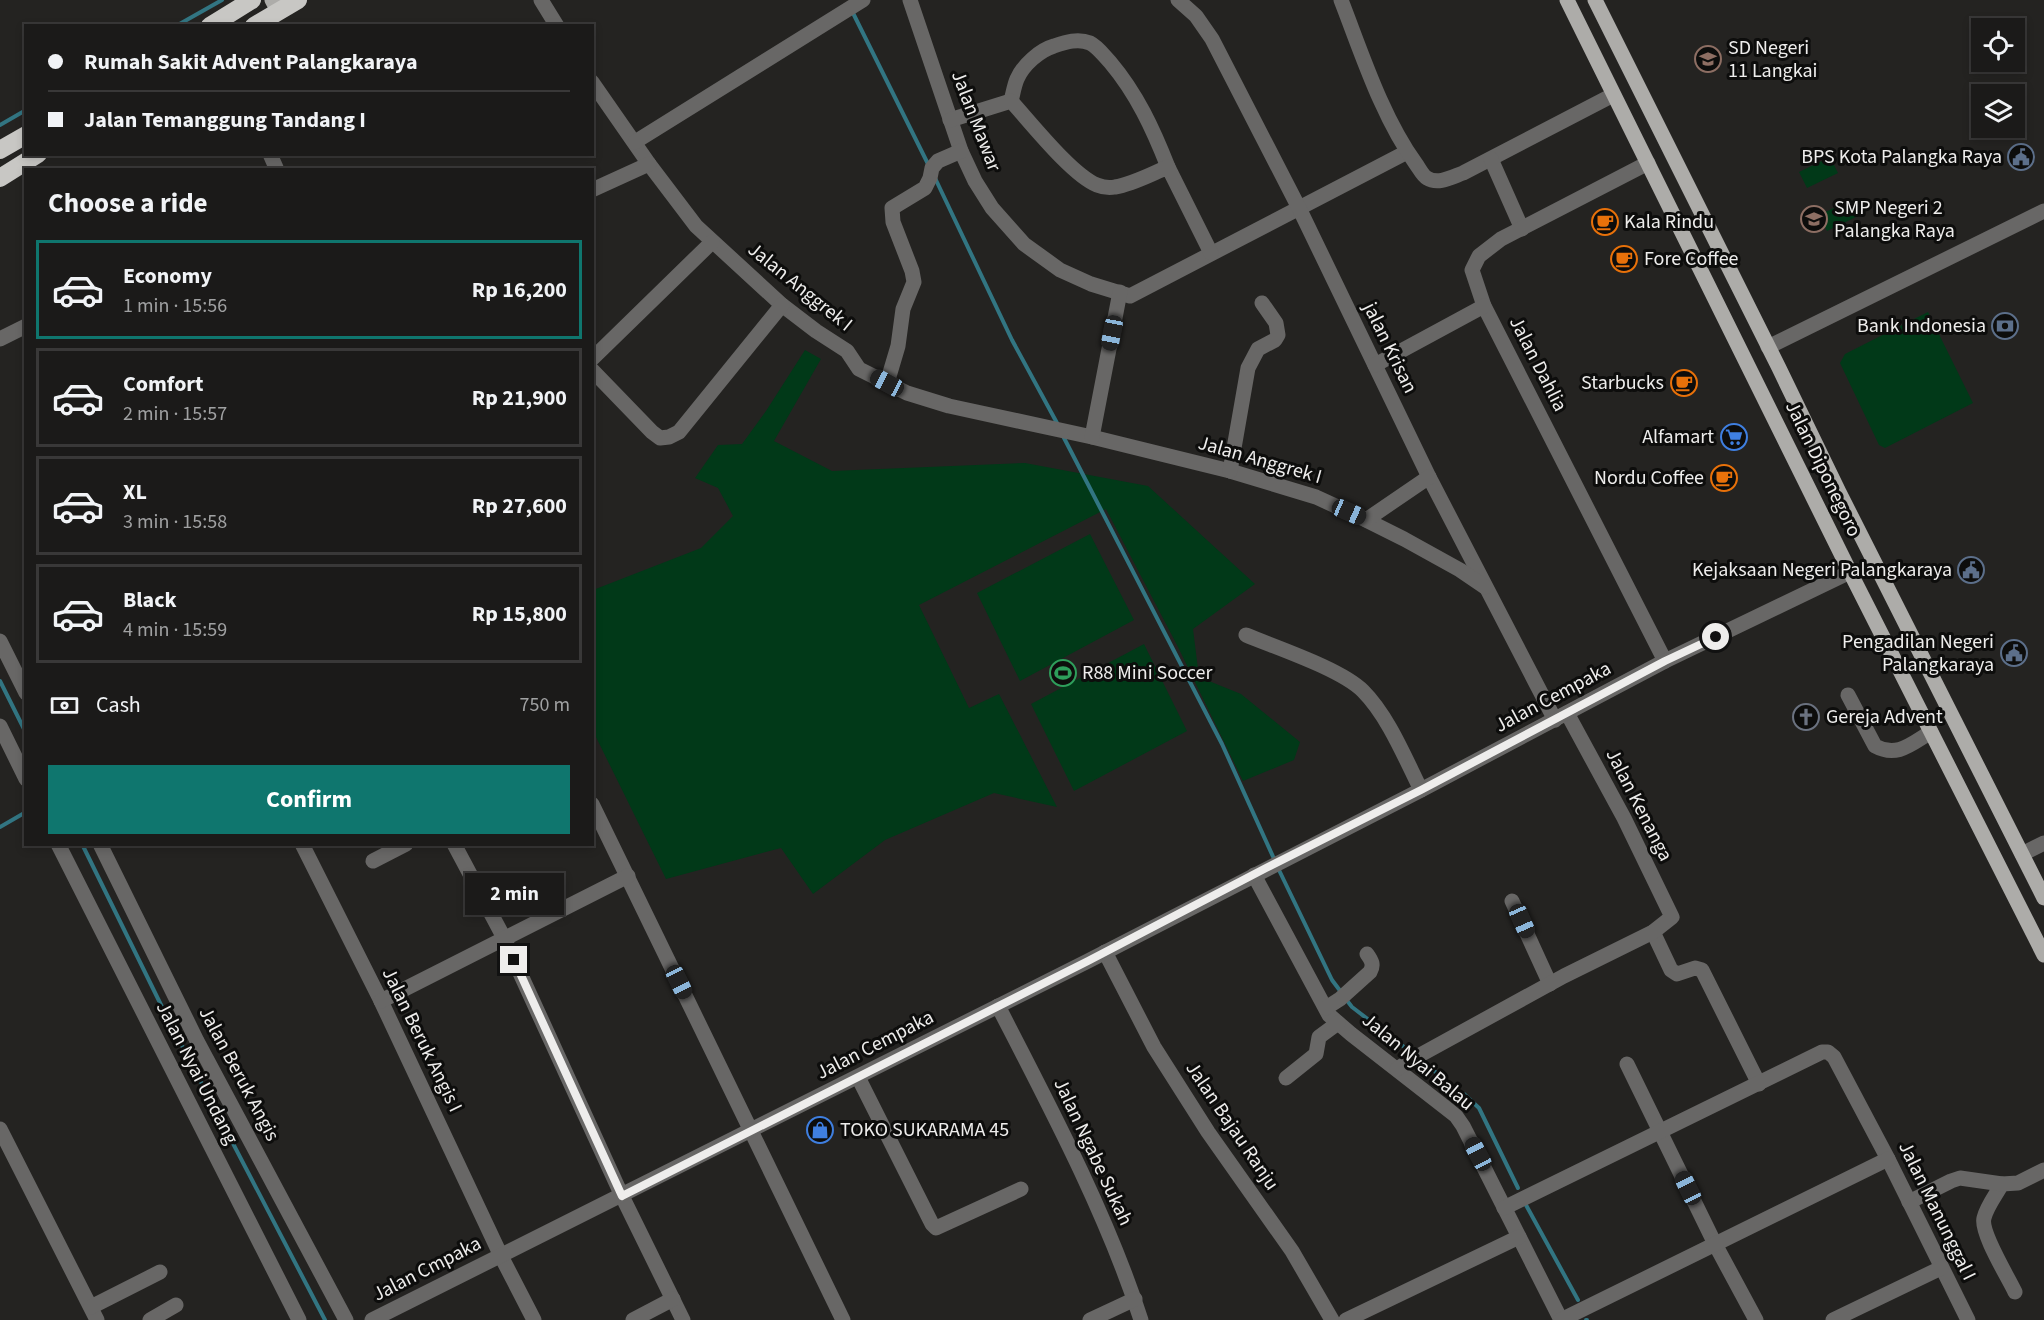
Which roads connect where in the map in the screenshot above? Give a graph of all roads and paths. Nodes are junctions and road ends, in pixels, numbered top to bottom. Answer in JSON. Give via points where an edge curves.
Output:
{"nodes":[{"id":1,"x":252,"y":0,"type":"edge"},
{"id":2,"x":541,"y":0,"type":"edge"},
{"id":3,"x":910,"y":0,"type":"edge"},
{"id":4,"x":1178,"y":0,"type":"edge"},
{"id":5,"x":1341,"y":0,"type":"edge"},
{"id":6,"x":1567,"y":0,"type":"edge"},
{"id":7,"x":1595,"y":0,"type":"edge"},
{"id":8,"x":859,"y":2,"type":"edge"},
{"id":9,"x":286,"y":3,"type":"edge"},
{"id":10,"x":213,"y":24,"type":"edge"},
{"id":11,"x":257,"y":24,"type":"edge"},
{"id":12,"x":556,"y":24,"type":"edge"},
{"id":13,"x":594,"y":85,"type":"edge"},
{"id":14,"x":1613,"y":95,"type":"junction"},
{"id":15,"x":1011,"y":101,"type":"junction"},
{"id":16,"x":950,"y":120,"type":"junction"},
{"id":17,"x":24,"y":136,"type":"edge"},
{"id":18,"x":635,"y":142,"type":"junction"},
{"id":19,"x":0,"y":150,"type":"edge"},
{"id":20,"x":961,"y":151,"type":"junction"},
{"id":21,"x":1407,"y":152,"type":"junction"},
{"id":22,"x":35,"y":156,"type":"edge"},
{"id":23,"x":1491,"y":159,"type":"junction"},
{"id":24,"x":1648,"y":163,"type":"junction"},
{"id":25,"x":649,"y":164,"type":"junction"},
{"id":26,"x":1168,"y":167,"type":"junction"},
{"id":27,"x":0,"y":178,"type":"edge"},
{"id":28,"x":594,"y":189,"type":"edge"},
{"id":29,"x":1299,"y":208,"type":"junction"},
{"id":30,"x":2044,"y":210,"type":"edge"},
{"id":31,"x":1522,"y":229,"type":"junction"},
{"id":32,"x":712,"y":242,"type":"junction"},
{"id":33,"x":1211,"y":253,"type":"junction"},
{"id":34,"x":1120,"y":292,"type":"junction"},
{"id":35,"x":1262,"y":303,"type":"dead end"},
{"id":36,"x":782,"y":305,"type":"junction"},
{"id":37,"x":1484,"y":306,"type":"junction"},
{"id":38,"x":24,"y":327,"type":"edge"},
{"id":39,"x":0,"y":339,"type":"edge"},
{"id":40,"x":1768,"y":346,"type":"junction"},
{"id":41,"x":594,"y":357,"type":"edge"},
{"id":42,"x":1375,"y":365,"type":"junction"},
{"id":43,"x":594,"y":372,"type":"edge"},
{"id":44,"x":887,"y":383,"type":"junction"},
{"id":45,"x":1092,"y":437,"type":"junction"},
{"id":46,"x":1230,"y":471,"type":"junction"},
{"id":47,"x":1429,"y":477,"type":"junction"},
{"id":48,"x":1366,"y":520,"type":"junction"},
{"id":49,"x":1874,"y":559,"type":"junction"},
{"id":50,"x":1850,"y":572,"type":"junction"},
{"id":51,"x":1485,"y":587,"type":"junction"},
{"id":52,"x":1246,"y":634,"type":"dead end"},
{"id":53,"x":0,"y":641,"type":"edge"},
{"id":54,"x":1665,"y":661,"type":"junction"},
{"id":55,"x":1931,"y":676,"type":"junction"},
{"id":56,"x":1909,"y":688,"type":"junction"},
{"id":57,"x":24,"y":689,"type":"edge"},
{"id":58,"x":1848,"y":695,"type":"dead end"},
{"id":59,"x":1561,"y":716,"type":"junction"},
{"id":60,"x":0,"y":726,"type":"edge"},
{"id":61,"x":1931,"y":732,"type":"junction"},
{"id":62,"x":24,"y":775,"type":"edge"},
{"id":63,"x":1421,"y":790,"type":"junction"},
{"id":64,"x":594,"y":808,"type":"edge"},
{"id":65,"x":2044,"y":843,"type":"edge"},
{"id":66,"x":59,"y":846,"type":"edge"},
{"id":67,"x":101,"y":846,"type":"edge"},
{"id":68,"x":303,"y":846,"type":"edge"},
{"id":69,"x":402,"y":846,"type":"edge"},
{"id":70,"x":455,"y":846,"type":"edge"},
{"id":71,"x":2022,"y":854,"type":"junction"},
{"id":72,"x":373,"y":861,"type":"dead end"},
{"id":73,"x":1266,"y":869,"type":"junction"},
{"id":74,"x":628,"y":876,"type":"junction"},
{"id":75,"x":2044,"y":898,"type":"edge"},
{"id":76,"x":1512,"y":901,"type":"dead end"},
{"id":77,"x":1653,"y":932,"type":"junction"},
{"id":78,"x":504,"y":938,"type":"junction"},
{"id":79,"x":1105,"y":952,"type":"junction"},
{"id":80,"x":1367,"y":954,"type":"dead end"},
{"id":81,"x":2044,"y":955,"type":"edge"},
{"id":82,"x":1550,"y":984,"type":"junction"},
{"id":83,"x":381,"y":1001,"type":"junction"},
{"id":84,"x":1333,"y":1003,"type":"junction"},
{"id":85,"x":998,"y":1006,"type":"junction"},
{"id":86,"x":1338,"y":1023,"type":"junction"},
{"id":87,"x":1404,"y":1064,"type":"junction"},
{"id":88,"x":1627,"y":1064,"type":"dead end"},
{"id":89,"x":858,"y":1077,"type":"junction"},
{"id":90,"x":1286,"y":1078,"type":"dead end"},
{"id":91,"x":1759,"y":1084,"type":"junction"},
{"id":92,"x":0,"y":1128,"type":"edge"},
{"id":93,"x":752,"y":1131,"type":"junction"},
{"id":94,"x":1661,"y":1132,"type":"junction"},
{"id":95,"x":1888,"y":1159,"type":"junction"},
{"id":96,"x":2044,"y":1170,"type":"edge"},
{"id":97,"x":2002,"y":1184,"type":"junction"},
{"id":98,"x":1021,"y":1189,"type":"dead end"},
{"id":99,"x":622,"y":1196,"type":"junction"},
{"id":100,"x":1909,"y":1202,"type":"junction"},
{"id":101,"x":1513,"y":1204,"type":"junction"},
{"id":102,"x":1520,"y":1237,"type":"junction"},
{"id":103,"x":1715,"y":1244,"type":"junction"},
{"id":104,"x":501,"y":1256,"type":"junction"},
{"id":105,"x":1941,"y":1268,"type":"junction"},
{"id":106,"x":160,"y":1272,"type":"dead end"},
{"id":107,"x":2015,"y":1292,"type":"dead end"},
{"id":108,"x":673,"y":1299,"type":"junction"},
{"id":109,"x":1135,"y":1299,"type":"junction"},
{"id":110,"x":176,"y":1305,"type":"dead end"},
{"id":111,"x":94,"y":1314,"type":"edge"},
{"id":112,"x":1567,"y":1317,"type":"edge"},
{"id":113,"x":150,"y":1320,"type":"edge"},
{"id":114,"x":298,"y":1320,"type":"edge"},
{"id":115,"x":346,"y":1320,"type":"edge"},
{"id":116,"x":372,"y":1320,"type":"edge"},
{"id":117,"x":534,"y":1320,"type":"edge"},
{"id":118,"x":633,"y":1320,"type":"edge"},
{"id":119,"x":683,"y":1320,"type":"edge"},
{"id":120,"x":843,"y":1320,"type":"edge"},
{"id":121,"x":1090,"y":1320,"type":"edge"},
{"id":122,"x":1141,"y":1320,"type":"edge"},
{"id":123,"x":1332,"y":1320,"type":"edge"},
{"id":124,"x":1346,"y":1320,"type":"edge"},
{"id":125,"x":1756,"y":1320,"type":"edge"},
{"id":126,"x":1833,"y":1320,"type":"edge"},
{"id":127,"x":1968,"y":1320,"type":"edge"}],
"edges":[{"from":1,"to":10,"type":"highway"},
{"from":2,"to":12,"type":"street"},
{"from":3,"to":16,"type":"street","name":"Jalan Mawar"},
{"from":4,"to":29,"type":"street","name":"jalan Krisan","via":[[1196,16],[1212,39]]},
{"from":5,"to":21,"type":"street"},
{"from":6,"to":14,"type":"main road","name":"Jalan Diponegoro"},
{"from":7,"to":40,"type":"main road","name":"Jalan Diponegoro"},
{"from":8,"to":18,"type":"street"},
{"from":9,"to":11,"type":"highway"},
{"from":13,"to":18,"type":"street","name":"Jalan Anggrek I"},
{"from":14,"to":23,"type":"street"},
{"from":14,"to":24,"type":"main road","name":"Jalan Diponegoro"},
{"from":15,"to":16,"type":"street"},
{"from":15,"to":26,"type":"street","via":[[1071,166],[1099,186],[1114,188]]},
{"from":15,"to":26,"type":"street","via":[[1017,77],[1039,54],[1066,42],[1090,43],[1102,52],[1139,103]]},
{"from":16,"to":20,"type":"street","name":"Jalan Mawar"},
{"from":17,"to":19,"type":"highway"},
{"from":18,"to":25,"type":"street","name":"Jalan Anggrek I"},
{"from":20,"to":34,"type":"street","name":"Jalan Mawar","via":[[983,195],[1024,244],[1074,278]]},
{"from":20,"to":44,"type":"street","via":[[938,161],[925,188],[895,205],[892,211],[914,282],[903,309]]},
{"from":21,"to":23,"type":"street","via":[[1426,178],[1436,181]]},
{"from":21,"to":29,"type":"street","name":"Jalan Mawar"},
{"from":22,"to":27,"type":"highway"},
{"from":23,"to":31,"type":"street"},
{"from":24,"to":31,"type":"street","name":"Jalan Dahlia"},
{"from":24,"to":50,"type":"main road","name":"Jalan Diponegoro"},
{"from":25,"to":28,"type":"street"},
{"from":25,"to":32,"type":"street","name":"Jalan Anggrek I"},
{"from":26,"to":33,"type":"street"},
{"from":29,"to":33,"type":"street","name":"Jalan Mawar"},
{"from":29,"to":42,"type":"street","name":"jalan Krisan"},
{"from":30,"to":40,"type":"street"},
{"from":31,"to":37,"type":"street","name":"Jalan Dahlia","via":[[1485,249],[1476,260],[1473,270]]},
{"from":32,"to":36,"type":"street","name":"Jalan Anggrek I"},
{"from":32,"to":41,"type":"street"},
{"from":33,"to":34,"type":"street","name":"Jalan Mawar","via":[[1130,296]]},
{"from":34,"to":45,"type":"street"},
{"from":35,"to":46,"type":"street","via":[[1276,323],[1278,334],[1258,349],[1248,368]]},
{"from":36,"to":43,"type":"street","via":[[679,432],[669,437],[660,438],[652,432]]},
{"from":36,"to":44,"type":"street","name":"Jalan Anggrek I","via":[[847,351],[859,369]]},
{"from":37,"to":42,"type":"street"},
{"from":37,"to":54,"type":"street","name":"Jalan Dahlia"},
{"from":38,"to":39,"type":"street"},
{"from":40,"to":49,"type":"main road","name":"Jalan Diponegoro"},
{"from":42,"to":47,"type":"street","name":"jalan Krisan"},
{"from":44,"to":45,"type":"street","name":"Jalan Anggrek I","via":[[949,406]]},
{"from":45,"to":46,"type":"street","name":"Jalan Anggrek I"},
{"from":46,"to":48,"type":"street","name":"Jalan Anggrek I","via":[[1316,497]]},
{"from":47,"to":48,"type":"street"},
{"from":47,"to":51,"type":"street","name":"jalan Krisan"},
{"from":48,"to":51,"type":"street","name":"Jalan Anggrek I"},
{"from":49,"to":50,"type":"main road"},
{"from":49,"to":55,"type":"main road","name":"Jalan Diponegoro"},
{"from":50,"to":54,"type":"street","name":"Jalan Cempaka"},
{"from":50,"to":56,"type":"main road","name":"Jalan Diponegoro"},
{"from":51,"to":59,"type":"street","name":"jalan Krisan"},
{"from":52,"to":63,"type":"street","via":[[1342,676],[1362,690],[1396,741]]},
{"from":53,"to":57,"type":"street"},
{"from":54,"to":59,"type":"street","name":"Jalan Cempaka"},
{"from":55,"to":56,"type":"main road"},
{"from":55,"to":71,"type":"main road","name":"Jalan Diponegoro"},
{"from":56,"to":61,"type":"main road","name":"Jalan Diponegoro"},
{"from":58,"to":61,"type":"street","via":[[1875,746],[1881,750],[1897,751]]},
{"from":59,"to":63,"type":"street","name":"Jalan Cempaka"},
{"from":59,"to":77,"type":"street","name":"Jalan Kenanga","via":[[1624,818],[1672,917]]},
{"from":60,"to":62,"type":"street"},
{"from":61,"to":81,"type":"main road","name":"Jalan Diponegoro"},
{"from":63,"to":73,"type":"street","name":"Jalan Cempaka"},
{"from":64,"to":74,"type":"street"},
{"from":65,"to":71,"type":"street"},
{"from":66,"to":114,"type":"street","name":"Jalan Nyai Undang"},
{"from":67,"to":115,"type":"street","name":"Jalan Beruk Angis","via":[[197,1041]]},
{"from":68,"to":83,"type":"street","name":"Jalan Beruk Angis I"},
{"from":69,"to":72,"type":"street"},
{"from":70,"to":78,"type":"street"},
{"from":71,"to":75,"type":"main road","name":"Jalan Diponegoro"},
{"from":73,"to":79,"type":"street","name":"Jalan Cempaka"},
{"from":73,"to":84,"type":"street","name":"Jalan Nyai Balau"},
{"from":74,"to":78,"type":"street"},
{"from":74,"to":93,"type":"street"},
{"from":76,"to":82,"type":"street"},
{"from":77,"to":82,"type":"street"},
{"from":77,"to":91,"type":"street","via":[[1671,970],[1677,974],[1695,968],[1702,970]]},
{"from":78,"to":83,"type":"street"},
{"from":78,"to":99,"type":"street"},
{"from":79,"to":85,"type":"street","name":"Jalan Cempaka"},
{"from":79,"to":123,"type":"street","name":"Jalan Bajau Ranju","via":[[1154,1047],[1292,1251]]},
{"from":80,"to":84,"type":"street","via":[[1373,968]]},
{"from":82,"to":87,"type":"street"},
{"from":83,"to":104,"type":"street","name":"Jalan Beruk Angis I"},
{"from":84,"to":86,"type":"street","name":"Jalan Nyai Balau"},
{"from":85,"to":89,"type":"street","name":"Jalan Cempaka"},
{"from":85,"to":109,"type":"street","name":"Jalan Ngabe Sukah","via":[[1086,1185]]},
{"from":86,"to":87,"type":"street","name":"Jalan Nyai Balau"},
{"from":86,"to":90,"type":"street","via":[[1319,1036],[1316,1054]]},
{"from":87,"to":101,"type":"street","name":"Jalan Nyai Balau","via":[[1456,1116]]},
{"from":88,"to":94,"type":"street"},
{"from":89,"to":93,"type":"street","name":"Jalan Cempaka"},
{"from":89,"to":98,"type":"street","via":[[936,1228]]},
{"from":91,"to":94,"type":"street"},
{"from":91,"to":95,"type":"street","name":"Jalan Manunggal I","via":[[1828,1052]]},
{"from":92,"to":111,"type":"street"},
{"from":93,"to":99,"type":"street","name":"Jalan Cempaka"},
{"from":93,"to":120,"type":"street"},
{"from":94,"to":101,"type":"street"},
{"from":94,"to":103,"type":"street"},
{"from":95,"to":100,"type":"street","name":"Jalan Manunggal I"},
{"from":95,"to":103,"type":"street"},
{"from":96,"to":97,"type":"street","via":[[2018,1182]]},
{"from":97,"to":100,"type":"street","via":[[1960,1178]]},
{"from":97,"to":107,"type":"street","via":[[1983,1222]]},
{"from":99,"to":104,"type":"street","name":"Jalan Cempaka"},
{"from":99,"to":108,"type":"street"},
{"from":100,"to":105,"type":"street","name":"Jalan Manunggal I"},
{"from":101,"to":102,"type":"street","name":"Jalan Nyai Balau"},
{"from":102,"to":112,"type":"street","name":"Jalan Nyai Balau"},
{"from":102,"to":124,"type":"street"},
{"from":103,"to":112,"type":"street"},
{"from":103,"to":125,"type":"street"},
{"from":104,"to":116,"type":"street","name":"Jalan Cmpaka"},
{"from":104,"to":117,"type":"street","name":"Jalan Beruk Angis I"},
{"from":105,"to":126,"type":"street"},
{"from":105,"to":127,"type":"street","name":"Jalan Manunggal I"},
{"from":106,"to":111,"type":"street"},
{"from":108,"to":118,"type":"street"},
{"from":108,"to":119,"type":"street"},
{"from":109,"to":121,"type":"street"},
{"from":109,"to":122,"type":"street","name":"Jalan Ngabe Sukah"},
{"from":110,"to":113,"type":"street"}]}
